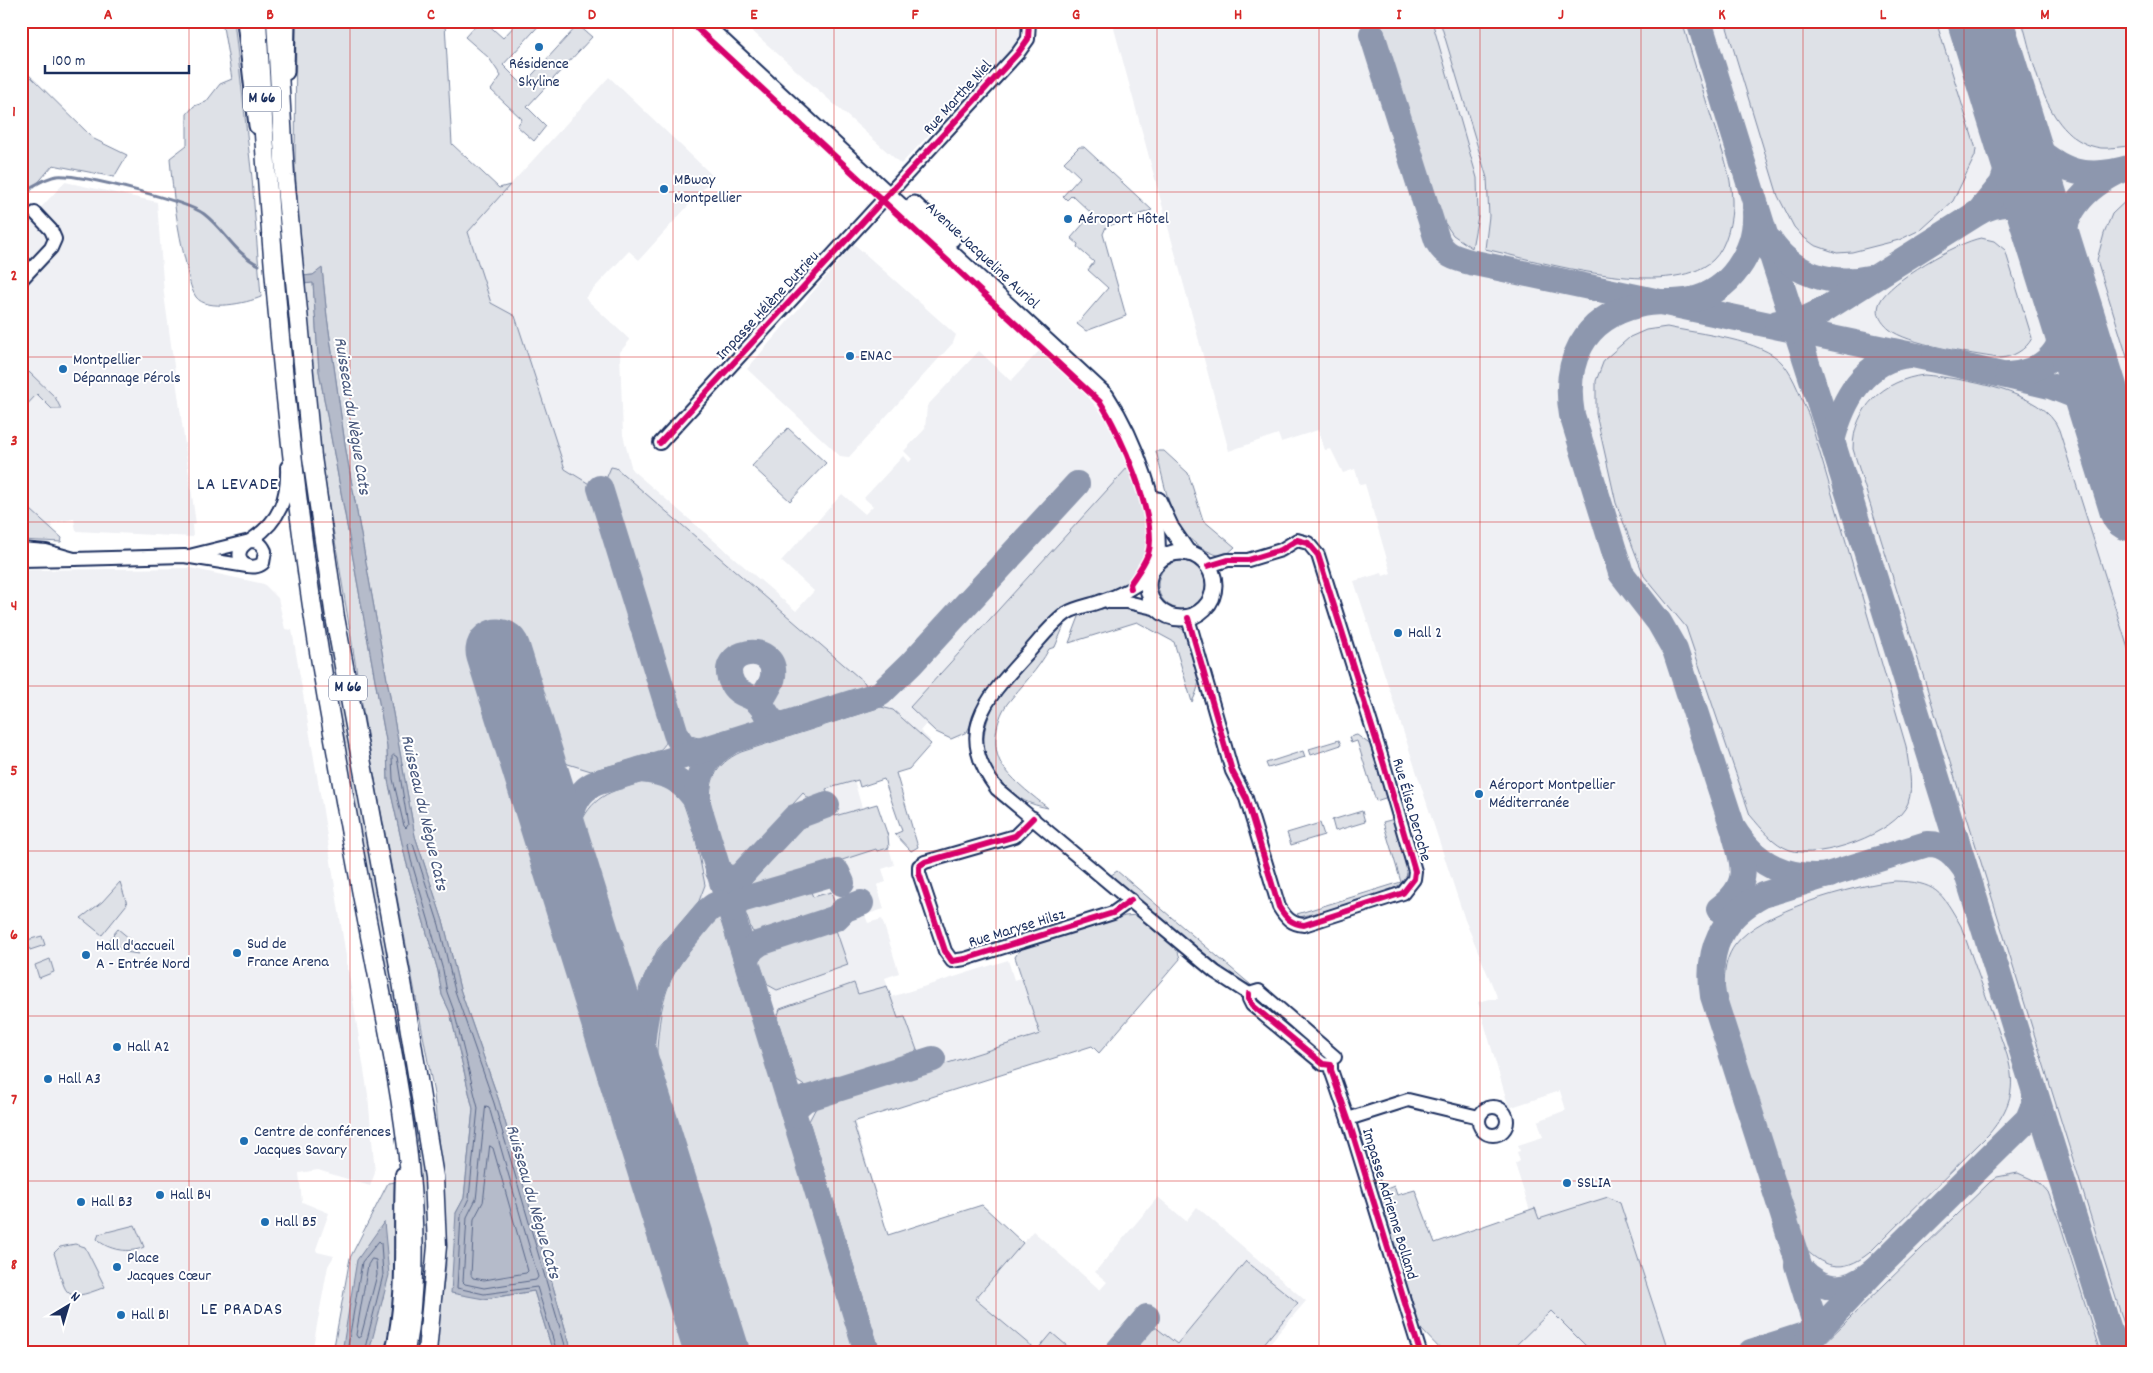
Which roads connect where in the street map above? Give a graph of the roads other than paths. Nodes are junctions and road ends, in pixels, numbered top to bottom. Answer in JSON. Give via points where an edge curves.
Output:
{"nodes":[{"id":1,"x":245,"y":21,"type":"edge"},
{"id":2,"x":257,"y":21,"type":"edge"},
{"id":3,"x":276,"y":21,"type":"edge"},
{"id":4,"x":287,"y":21,"type":"edge"},
{"id":5,"x":1029,"y":21,"type":"edge"},
{"id":6,"x":712,"y":23,"type":"edge"},
{"id":7,"x":285,"y":176,"type":"junction"},
{"id":8,"x":266,"y":177,"type":"junction"},
{"id":9,"x":892,"y":190,"type":"junction"},
{"id":10,"x":35,"y":214,"type":"dead end"},
{"id":11,"x":21,"y":280,"type":"edge"},
{"id":12,"x":290,"y":431,"type":"junction"},
{"id":13,"x":660,"y":443,"type":"dead end"},
{"id":14,"x":250,"y":541,"type":"junction"},
{"id":15,"x":21,"y":549,"type":"edge"},
{"id":16,"x":1188,"y":553,"type":"junction"},
{"id":17,"x":189,"y":556,"type":"junction"},
{"id":18,"x":74,"y":559,"type":"junction"},
{"id":19,"x":21,"y":560,"type":"edge"},
{"id":20,"x":247,"y":566,"type":"junction"},
{"id":21,"x":1208,"y":566,"type":"junction"},
{"id":22,"x":1153,"y":570,"type":"junction"},
{"id":23,"x":1100,"y":602,"type":"junction"},
{"id":24,"x":1158,"y":609,"type":"junction"},
{"id":25,"x":1188,"y":618,"type":"junction"},
{"id":26,"x":1033,"y":818,"type":"junction"},
{"id":27,"x":1131,"y":900,"type":"junction"},
{"id":28,"x":1480,"y":1117,"type":"dead end"},
{"id":29,"x":1348,"y":1118,"type":"junction"},
{"id":30,"x":408,"y":1157,"type":"junction"},
{"id":31,"x":392,"y":1352,"type":"edge"},
{"id":32,"x":405,"y":1352,"type":"edge"},
{"id":33,"x":428,"y":1352,"type":"edge"},
{"id":34,"x":1420,"y":1352,"type":"edge"}],
"edges":[{"from":1,"to":8,"type":"main road","number":"M 66","via":[[252,100]]},
{"from":2,"to":8,"type":"highway","number":"M 66"},
{"from":3,"to":7,"type":"highway","number":"M 66"},
{"from":4,"to":7,"type":"main road","number":"M 66"},
{"from":5,"to":9,"type":"street","name":"Rue Marthe Niel","via":[[1029,34],[1024,45]]},
{"from":6,"to":9,"type":"main road","name":"Avenue Jacqueline Auriol"},
{"from":7,"to":33,"type":"highway","number":"M 66","via":[[312,457],[335,617],[434,1177],[437,1246]]},
{"from":8,"to":12,"type":"highway","number":"M 66"},
{"from":9,"to":13,"type":"street","name":"Impasse Hélène Dutrieu"},
{"from":9,"to":16,"type":"main road","name":"Avenue Jacqueline Auriol","via":[[1094,369],[1113,390],[1130,416],[1163,514]]},
{"from":9,"to":22,"type":"main road","name":"Avenue Jacqueline Auriol","via":[[1106,396],[1123,421],[1152,508],[1158,533]]},
{"from":10,"to":11,"type":"street","via":[[51,230],[54,239],[50,248]]},
{"from":12,"to":14,"type":"street","number":"M 66","via":[[285,445],[287,483],[282,508],[272,524]]},
{"from":12,"to":30,"type":"highway","number":"M 66","via":[[324,678],[392,1048]]},
{"from":14,"to":17,"type":"street"},
{"from":14,"to":20,"type":"street","via":[[240,552],[241,561]]},
{"from":14,"to":20,"type":"street","via":[[261,544],[266,555],[259,566]]},
{"from":15,"to":18,"type":"street","via":[[46,551]]},
{"from":16,"to":21,"type":"main road"},
{"from":16,"to":22,"type":"main road","via":[[1171,554]]},
{"from":17,"to":18,"type":"street"},
{"from":17,"to":20,"type":"street"},
{"from":18,"to":19,"type":"street"},
{"from":21,"to":25,"type":"main road","via":[[1214,587],[1212,598],[1202,610]]},
{"from":21,"to":25,"type":"street","name":"Rue Élisa Deroche","via":[[1228,560],[1248,560],[1281,550],[1297,540],[1308,543],[1318,555],[1415,871],[1414,879],[1403,892],[1304,925],[1290,922],[1284,915],[1246,798],[1232,771]]},
{"from":22,"to":23,"type":"street","via":[[1126,592]]},
{"from":22,"to":24,"type":"main road","via":[[1149,594]]},
{"from":23,"to":24,"type":"street","via":[[1127,602]]},
{"from":23,"to":26,"type":"street","via":[[1078,607],[1056,623],[993,691],[979,719],[976,736],[984,773]]},
{"from":24,"to":25,"type":"main road","via":[[1167,615]]},
{"from":26,"to":27,"type":"street"},
{"from":26,"to":27,"type":"street","name":"Rue Maryse Hilsz","via":[[1015,836],[920,866],[922,882],[945,950],[952,961],[1113,913]]},
{"from":27,"to":29,"type":"street","name":"Impasse Adrienne Bolland","via":[[1216,972],[1249,994],[1252,1005],[1323,1064],[1333,1061]]},
{"from":28,"to":29,"type":"street","via":[[1408,1100]]},
{"from":29,"to":34,"type":"street","name":"Impasse Adrienne Bolland"},
{"from":30,"to":31,"type":"street","number":"M 66","via":[[402,1175],[403,1245]]},
{"from":30,"to":32,"type":"highway","number":"M 66","via":[[413,1222],[413,1288]]}]}
